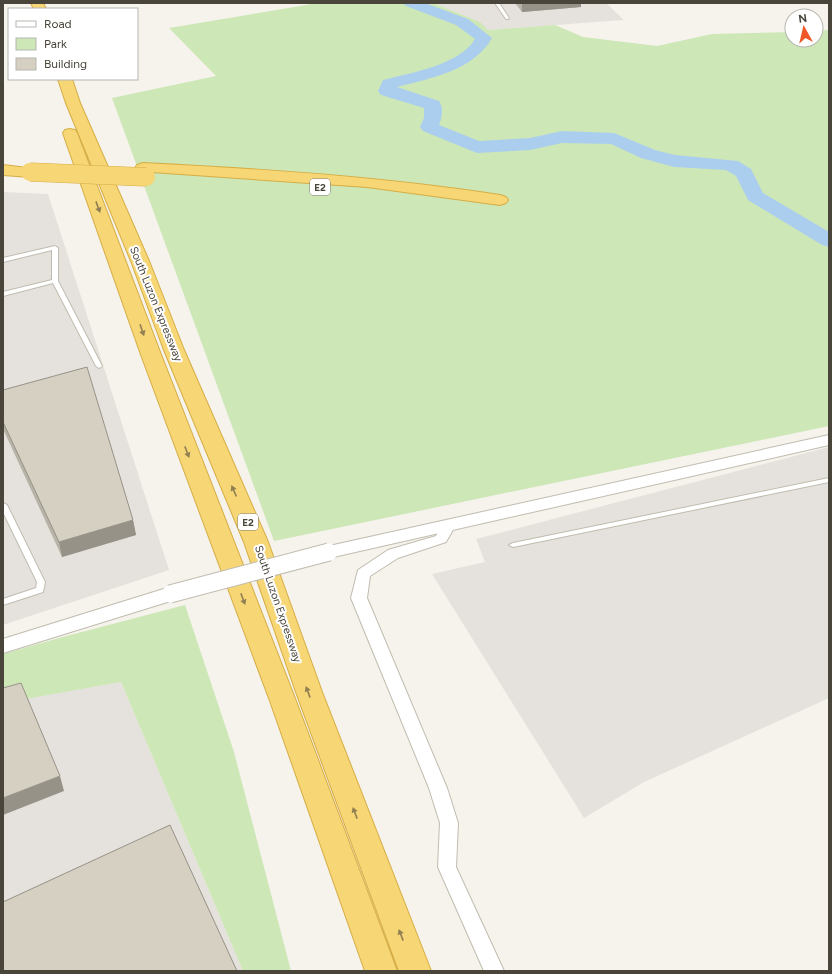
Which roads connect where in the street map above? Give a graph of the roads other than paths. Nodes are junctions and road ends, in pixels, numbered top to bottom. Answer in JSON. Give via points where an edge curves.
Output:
{"nodes":[{"id":1,"x":497,"y":3,"type":"edge"},
{"id":2,"x":507,"y":18,"type":"dead end"},
{"id":3,"x":50,"y":80,"type":"edge"},
{"id":4,"x":65,"y":80,"type":"edge"},
{"id":5,"x":3,"y":162,"type":"edge"},
{"id":6,"x":29,"y":168,"type":"junction"},
{"id":7,"x":3,"y":170,"type":"edge"},
{"id":8,"x":496,"y":205,"type":"dead end"},
{"id":9,"x":3,"y":260,"type":"edge"},
{"id":10,"x":55,"y":282,"type":"junction"},
{"id":11,"x":3,"y":294,"type":"edge"},
{"id":12,"x":99,"y":366,"type":"dead end"},
{"id":13,"x":829,"y":440,"type":"edge"},
{"id":14,"x":829,"y":480,"type":"edge"},
{"id":15,"x":3,"y":505,"type":"edge"},
{"id":16,"x":447,"y":528,"type":"junction"},
{"id":17,"x":513,"y":544,"type":"dead end"},
{"id":18,"x":3,"y":602,"type":"edge"},
{"id":19,"x":3,"y":646,"type":"edge"},
{"id":20,"x":381,"y":971,"type":"edge"},
{"id":21,"x":415,"y":971,"type":"edge"},
{"id":22,"x":494,"y":971,"type":"edge"}],
"edges":[{"from":1,"to":2,"type":"lane"},
{"from":3,"to":20,"type":"highway","name":"South Luzon Expressway","one_way":true},
{"from":21,"to":4,"type":"highway","name":"South Luzon Expressway","number":"E2","one_way":true,"via":[[308,692],[256,542],[174,350]]},
{"from":5,"to":6,"type":"highway"},
{"from":6,"to":7,"type":"highway","number":"E2"},
{"from":6,"to":8,"type":"highway","number":"E2","bridge":true,"via":[[145,172],[381,192]]},
{"from":9,"to":10,"type":"lane","via":[[54,248]]},
{"from":10,"to":11,"type":"lane"},
{"from":10,"to":12,"type":"lane"},
{"from":13,"to":16,"type":"street"},
{"from":14,"to":17,"type":"lane"},
{"from":15,"to":18,"type":"lane","via":[[40,582],[40,590]]},
{"from":16,"to":19,"type":"street","bridge":true,"via":[[330,552],[170,594]]},
{"from":16,"to":22,"type":"street","via":[[440,538],[393,554],[363,574],[359,598],[438,788],[449,823],[447,867]]}]}
